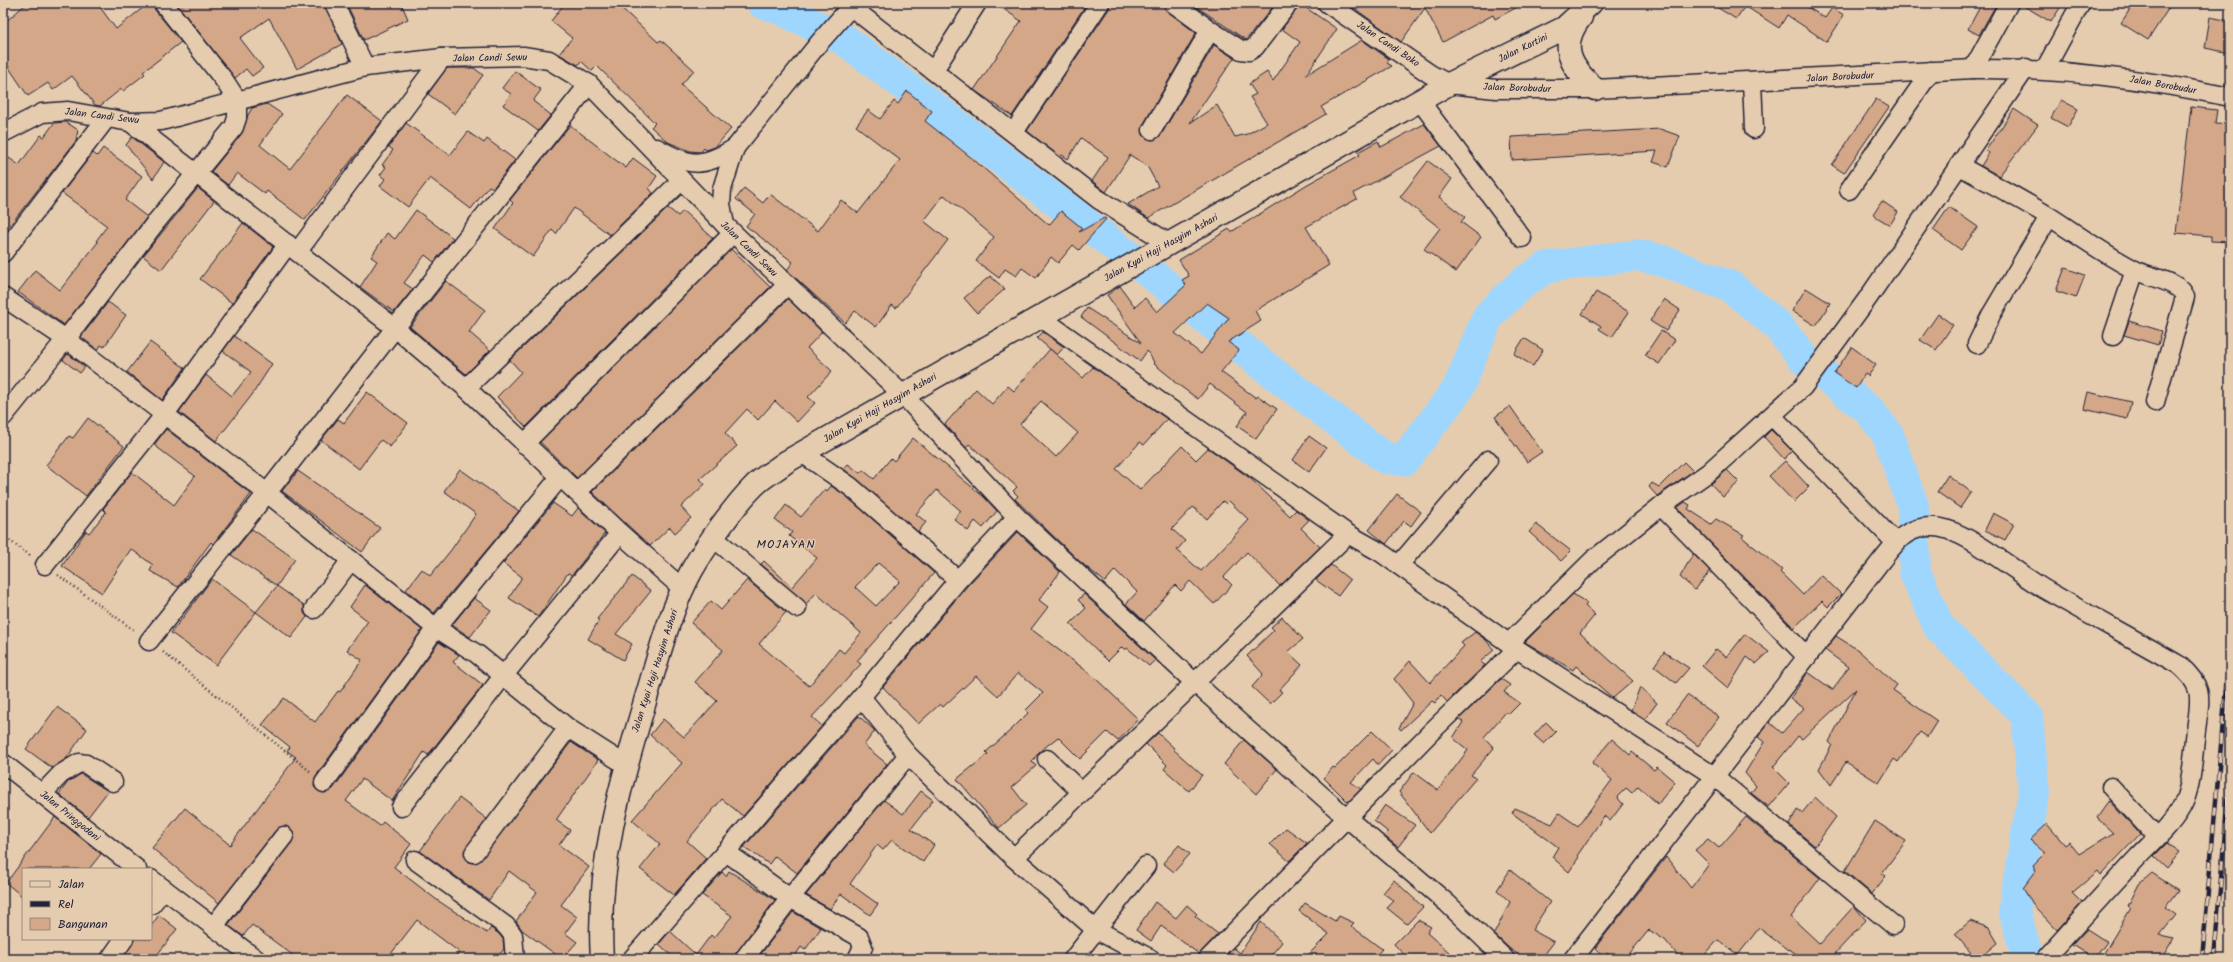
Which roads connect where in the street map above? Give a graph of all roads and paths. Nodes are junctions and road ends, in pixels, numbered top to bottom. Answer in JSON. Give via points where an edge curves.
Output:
{"nodes":[{"id":1,"x":163,"y":3,"type":"edge"},
{"id":2,"x":334,"y":3,"type":"edge"},
{"id":3,"x":977,"y":3,"type":"edge"},
{"id":4,"x":1100,"y":3,"type":"edge"},
{"id":5,"x":1173,"y":3,"type":"edge"},
{"id":6,"x":1289,"y":3,"type":"edge"},
{"id":7,"x":1327,"y":3,"type":"edge"},
{"id":8,"x":1591,"y":3,"type":"edge"},
{"id":9,"x":2009,"y":3,"type":"edge"},
{"id":10,"x":2081,"y":3,"type":"edge"},
{"id":11,"x":848,"y":10,"type":"edge"},
{"id":12,"x":1210,"y":30,"type":"junction"},
{"id":13,"x":442,"y":58,"type":"junction"},
{"id":14,"x":365,"y":67,"type":"junction"},
{"id":15,"x":2026,"y":68,"type":"junction"},
{"id":16,"x":1973,"y":69,"type":"junction"},
{"id":17,"x":2045,"y":69,"type":"junction"},
{"id":18,"x":934,"y":70,"type":"junction"},
{"id":19,"x":1932,"y":71,"type":"junction"},
{"id":20,"x":1752,"y":82,"type":"junction"},
{"id":21,"x":589,"y":84,"type":"junction"},
{"id":22,"x":1449,"y":84,"type":"junction"},
{"id":23,"x":1595,"y":89,"type":"junction"},
{"id":24,"x":2230,"y":97,"type":"edge"},
{"id":25,"x":237,"y":100,"type":"junction"},
{"id":26,"x":1420,"y":101,"type":"junction"},
{"id":27,"x":106,"y":119,"type":"junction"},
{"id":28,"x":130,"y":122,"type":"junction"},
{"id":29,"x":1754,"y":129,"type":"dead end"},
{"id":30,"x":1152,"y":130,"type":"dead end"},
{"id":31,"x":1014,"y":132,"type":"junction"},
{"id":32,"x":3,"y":133,"type":"edge"},
{"id":33,"x":645,"y":141,"type":"junction"},
{"id":34,"x":735,"y":148,"type":"junction"},
{"id":35,"x":1960,"y":166,"type":"junction"},
{"id":36,"x":197,"y":174,"type":"junction"},
{"id":37,"x":681,"y":182,"type":"junction"},
{"id":38,"x":1849,"y":190,"type":"dead end"},
{"id":39,"x":2049,"y":217,"type":"junction"},
{"id":40,"x":729,"y":229,"type":"junction"},
{"id":41,"x":1522,"y":238,"type":"dead end"},
{"id":42,"x":1170,"y":244,"type":"junction"},
{"id":43,"x":293,"y":247,"type":"junction"},
{"id":44,"x":3,"y":253,"type":"edge"},
{"id":45,"x":2134,"y":270,"type":"junction"},
{"id":46,"x":787,"y":285,"type":"junction"},
{"id":47,"x":3,"y":297,"type":"edge"},
{"id":48,"x":1040,"y":316,"type":"junction"},
{"id":49,"x":395,"y":328,"type":"junction"},
{"id":50,"x":2113,"y":336,"type":"dead end"},
{"id":51,"x":66,"y":339,"type":"junction"},
{"id":52,"x":1977,"y":344,"type":"dead end"},
{"id":53,"x":466,"y":388,"type":"junction"},
{"id":54,"x":903,"y":395,"type":"junction"},
{"id":55,"x":2156,"y":402,"type":"dead end"},
{"id":56,"x":165,"y":414,"type":"junction"},
{"id":57,"x":1772,"y":416,"type":"junction"},
{"id":58,"x":3,"y":417,"type":"edge"},
{"id":59,"x":524,"y":444,"type":"junction"},
{"id":60,"x":802,"y":453,"type":"junction"},
{"id":61,"x":1488,"y":460,"type":"dead end"},
{"id":62,"x":561,"y":476,"type":"junction"},
{"id":63,"x":577,"y":492,"type":"junction"},
{"id":64,"x":267,"y":493,"type":"junction"},
{"id":65,"x":1661,"y":506,"type":"junction"},
{"id":66,"x":1017,"y":517,"type":"junction"},
{"id":67,"x":620,"y":533,"type":"junction"},
{"id":68,"x":1348,"y":534,"type":"junction"},
{"id":69,"x":3,"y":536,"type":"edge"},
{"id":70,"x":714,"y":538,"type":"junction"},
{"id":71,"x":1896,"y":543,"type":"junction"},
{"id":72,"x":351,"y":560,"type":"junction"},
{"id":73,"x":45,"y":565,"type":"junction"},
{"id":74,"x":1399,"y":565,"type":"junction"},
{"id":75,"x":958,"y":580,"type":"junction"},
{"id":76,"x":683,"y":589,"type":"junction"},
{"id":77,"x":797,"y":608,"type":"dead end"},
{"id":78,"x":314,"y":609,"type":"dead end"},
{"id":79,"x":436,"y":628,"type":"junction"},
{"id":80,"x":149,"y":641,"type":"junction"},
{"id":81,"x":1513,"y":646,"type":"junction"},
{"id":82,"x":1807,"y":657,"type":"junction"},
{"id":83,"x":504,"y":675,"type":"junction"},
{"id":84,"x":1194,"y":682,"type":"junction"},
{"id":85,"x":861,"y":697,"type":"junction"},
{"id":86,"x":568,"y":728,"type":"junction"},
{"id":87,"x":908,"y":755,"type":"junction"},
{"id":88,"x":1047,"y":759,"type":"dead end"},
{"id":89,"x":3,"y":763,"type":"edge"},
{"id":90,"x":626,"y":765,"type":"junction"},
{"id":91,"x":1714,"y":776,"type":"junction"},
{"id":92,"x":113,"y":782,"type":"dead end"},
{"id":93,"x":324,"y":783,"type":"joint"},
{"id":94,"x":2111,"y":787,"type":"dead end"},
{"id":95,"x":1081,"y":792,"type":"junction"},
{"id":96,"x":43,"y":793,"type":"junction"},
{"id":97,"x":401,"y":807,"type":"dead end"},
{"id":98,"x":1347,"y":818,"type":"junction"},
{"id":99,"x":284,"y":836,"type":"dead end"},
{"id":100,"x":2157,"y":837,"type":"junction"},
{"id":101,"x":726,"y":852,"type":"junction"},
{"id":102,"x":474,"y":853,"type":"dead end"},
{"id":103,"x":1014,"y":858,"type":"junction"},
{"id":104,"x":415,"y":860,"type":"dead end"},
{"id":105,"x":1146,"y":866,"type":"dead end"},
{"id":106,"x":136,"y":868,"type":"edge"},
{"id":107,"x":158,"y":884,"type":"edge"},
{"id":108,"x":790,"y":898,"type":"junction"},
{"id":109,"x":152,"y":902,"type":"edge"},
{"id":110,"x":1894,"y":925,"type":"dead end"},
{"id":111,"x":215,"y":928,"type":"junction"},
{"id":112,"x":1095,"y":929,"type":"junction"},
{"id":113,"x":123,"y":940,"type":"edge"},
{"id":114,"x":2048,"y":956,"type":"edge"},
{"id":115,"x":110,"y":959,"type":"edge"},
{"id":116,"x":256,"y":959,"type":"edge"},
{"id":117,"x":515,"y":959,"type":"edge"},
{"id":118,"x":602,"y":959,"type":"edge"},
{"id":119,"x":632,"y":959,"type":"edge"},
{"id":120,"x":744,"y":959,"type":"edge"},
{"id":121,"x":857,"y":959,"type":"edge"},
{"id":122,"x":1073,"y":959,"type":"edge"},
{"id":123,"x":1152,"y":959,"type":"edge"},
{"id":124,"x":1208,"y":959,"type":"edge"},
{"id":125,"x":1505,"y":959,"type":"edge"},
{"id":126,"x":1574,"y":959,"type":"edge"}],
"edges":[{"from":1,"to":25,"type":"street"},
{"from":2,"to":14,"type":"street"},
{"from":3,"to":18,"type":"street"},
{"from":4,"to":31,"type":"street"},
{"from":5,"to":12,"type":"street"},
{"from":6,"to":12,"type":"street","via":[[1255,47],[1249,51],[1241,50]]},
{"from":7,"to":22,"type":"street","name":"Jalan Candi Boko","via":[[1430,74]]},
{"from":8,"to":22,"type":"highway","name":"Jalan Kartini","via":[[1564,28]]},
{"from":8,"to":23,"type":"highway","via":[[1574,26],[1568,46],[1571,61]]},
{"from":9,"to":16,"type":"street"},
{"from":10,"to":17,"type":"street"},
{"from":11,"to":18,"type":"street"},
{"from":11,"to":34,"type":"street"},
{"from":12,"to":30,"type":"street"},
{"from":13,"to":14,"type":"street","name":"Jalan Candi Sewu"},
{"from":13,"to":21,"type":"street","name":"Jalan Candi Sewu","via":[[523,56],[549,60]]},
{"from":13,"to":43,"type":"street"},
{"from":14,"to":25,"type":"street","name":"Jalan Candi Sewu"},
{"from":15,"to":16,"type":"street","name":"Jalan Borobudur"},
{"from":15,"to":17,"type":"street","name":"Jalan Borobudur"},
{"from":15,"to":35,"type":"street"},
{"from":16,"to":19,"type":"street","name":"Jalan Borobudur"},
{"from":17,"to":24,"type":"street","name":"Jalan Borobudur","via":[[2129,78]]},
{"from":18,"to":31,"type":"street"},
{"from":19,"to":20,"type":"street","name":"Jalan Borobudur"},
{"from":19,"to":38,"type":"street"},
{"from":20,"to":23,"type":"street","name":"Jalan Borobudur"},
{"from":20,"to":29,"type":"street"},
{"from":21,"to":33,"type":"street","name":"Jalan Candi Sewu"},
{"from":21,"to":49,"type":"street"},
{"from":22,"to":23,"type":"street","name":"Jalan Borobudur","via":[[1496,89]]},
{"from":22,"to":26,"type":"highway","name":"Jalan Kyai Haji Hasyim Ashari"},
{"from":25,"to":28,"type":"street","name":"Jalan Candi Sewu","via":[[161,120]]},
{"from":25,"to":36,"type":"street","via":[[234,127]]},
{"from":26,"to":41,"type":"street"},
{"from":26,"to":42,"type":"highway","name":"Jalan Kyai Haji Hasyim Ashari"},
{"from":27,"to":28,"type":"street","name":"Jalan Candi Sewu"},
{"from":27,"to":32,"type":"street","name":"Jalan Candi Sewu","via":[[68,111],[42,113]]},
{"from":27,"to":44,"type":"street"},
{"from":28,"to":36,"type":"street"},
{"from":31,"to":42,"type":"street","via":[[1098,199]]},
{"from":33,"to":34,"type":"street","via":[[682,161],[695,163],[715,160]]},
{"from":33,"to":37,"type":"street","name":"Jalan Candi Sewu"},
{"from":34,"to":40,"type":"street","via":[[722,189],[721,204]]},
{"from":35,"to":39,"type":"street"},
{"from":35,"to":57,"type":"street","via":[[1828,354],[1803,387]]},
{"from":36,"to":43,"type":"street"},
{"from":36,"to":51,"type":"street","via":[[156,222]]},
{"from":37,"to":40,"type":"street","name":"Jalan Candi Sewu"},
{"from":37,"to":53,"type":"street"},
{"from":39,"to":45,"type":"street"},
{"from":39,"to":52,"type":"street","via":[[1991,315]]},
{"from":40,"to":46,"type":"street","name":"Jalan Candi Sewu"},
{"from":40,"to":59,"type":"street"},
{"from":42,"to":48,"type":"highway","name":"Jalan Kyai Haji Hasyim Ashari"},
{"from":43,"to":49,"type":"street"},
{"from":43,"to":56,"type":"street"},
{"from":45,"to":50,"type":"street"},
{"from":45,"to":55,"type":"street","via":[[2178,287],[2185,297]]},
{"from":46,"to":54,"type":"street","name":"Jalan Candi Sewu"},
{"from":46,"to":63,"type":"street"},
{"from":47,"to":51,"type":"street"},
{"from":48,"to":54,"type":"highway","name":"Jalan Kyai Haji Hasyim Ashari"},
{"from":48,"to":68,"type":"street"},
{"from":49,"to":53,"type":"street"},
{"from":49,"to":64,"type":"street"},
{"from":51,"to":56,"type":"street"},
{"from":51,"to":58,"type":"street"},
{"from":53,"to":59,"type":"street"},
{"from":54,"to":60,"type":"highway","name":"Jalan Kyai Haji Hasyim Ashari"},
{"from":54,"to":66,"type":"street","name":"Jalan Candi Sewu"},
{"from":56,"to":64,"type":"street"},
{"from":56,"to":73,"type":"street"},
{"from":57,"to":65,"type":"street","via":[[1709,472]]},
{"from":57,"to":71,"type":"street"},
{"from":59,"to":62,"type":"street"},
{"from":60,"to":70,"type":"highway","name":"Jalan Kyai Haji Hasyim Ashari","via":[[753,487]]},
{"from":60,"to":75,"type":"street","via":[[851,487]]},
{"from":61,"to":74,"type":"street"},
{"from":62,"to":63,"type":"street"},
{"from":62,"to":79,"type":"street"},
{"from":63,"to":67,"type":"street"},
{"from":64,"to":72,"type":"street"},
{"from":64,"to":80,"type":"street"},
{"from":65,"to":81,"type":"street","via":[[1578,574]]},
{"from":65,"to":82,"type":"street"},
{"from":66,"to":75,"type":"street"},
{"from":66,"to":84,"type":"street","name":"Jalan Candi Sewu"},
{"from":67,"to":76,"type":"street"},
{"from":67,"to":83,"type":"street"},
{"from":68,"to":74,"type":"street"},
{"from":68,"to":84,"type":"street"},
{"from":69,"to":73,"type":"path"},
{"from":70,"to":76,"type":"highway","name":"Jalan Kyai Haji Hasyim Ashari"},
{"from":70,"to":77,"type":"street"},
{"from":71,"to":82,"type":"street"},
{"from":71,"to":100,"type":"street","via":[[1915,529],[1936,527],[1968,539],[2044,588],[2179,665],[2197,683],[2198,711],[2188,790],[2177,815]]},
{"from":72,"to":78,"type":"street"},
{"from":72,"to":79,"type":"street"},
{"from":73,"to":80,"type":"path"},
{"from":74,"to":81,"type":"street"},
{"from":75,"to":85,"type":"street"},
{"from":76,"to":90,"type":"highway","name":"Jalan Kyai Haji Hasyim Ashari","via":[[665,634]]},
{"from":79,"to":83,"type":"street"},
{"from":79,"to":93,"type":"street"},
{"from":80,"to":93,"type":"path"},
{"from":81,"to":91,"type":"street"},
{"from":81,"to":98,"type":"street"},
{"from":82,"to":91,"type":"street"},
{"from":83,"to":86,"type":"street"},
{"from":83,"to":97,"type":"street"},
{"from":84,"to":95,"type":"street"},
{"from":84,"to":98,"type":"street","name":"Jalan Candi Sewu"},
{"from":85,"to":87,"type":"street"},
{"from":85,"to":101,"type":"street"},
{"from":86,"to":90,"type":"street"},
{"from":86,"to":102,"type":"street"},
{"from":87,"to":103,"type":"street"},
{"from":87,"to":108,"type":"street"},
{"from":88,"to":95,"type":"street"},
{"from":89,"to":96,"type":"street","name":"Jalan Pringgodani"},
{"from":90,"to":118,"type":"highway","name":"Jalan Kyai Haji Hasyim Ashari","via":[[608,842],[601,891]]},
{"from":91,"to":110,"type":"street"},
{"from":91,"to":126,"type":"street"},
{"from":92,"to":96,"type":"street","via":[[86,764],[79,763],[61,774]]},
{"from":94,"to":100,"type":"street"},
{"from":95,"to":103,"type":"street"},
{"from":96,"to":106,"type":"street","name":"Jalan Pringgodani"},
{"from":98,"to":124,"type":"street"},
{"from":98,"to":125,"type":"street","name":"Jalan Candi Sewu","via":[[1447,903]]},
{"from":99,"to":111,"type":"street"},
{"from":100,"to":114,"type":"street"},
{"from":101,"to":108,"type":"street"},
{"from":101,"to":119,"type":"street"},
{"from":103,"to":112,"type":"street"},
{"from":104,"to":117,"type":"street","via":[[506,926],[513,935]]},
{"from":105,"to":112,"type":"street"},
{"from":107,"to":109,"type":"street"},
{"from":107,"to":111,"type":"street"},
{"from":108,"to":120,"type":"street"},
{"from":108,"to":121,"type":"street","via":[[859,937],[863,947]]},
{"from":111,"to":116,"type":"street"},
{"from":112,"to":122,"type":"street"},
{"from":112,"to":123,"type":"street"},
{"from":113,"to":115,"type":"street"}]}
